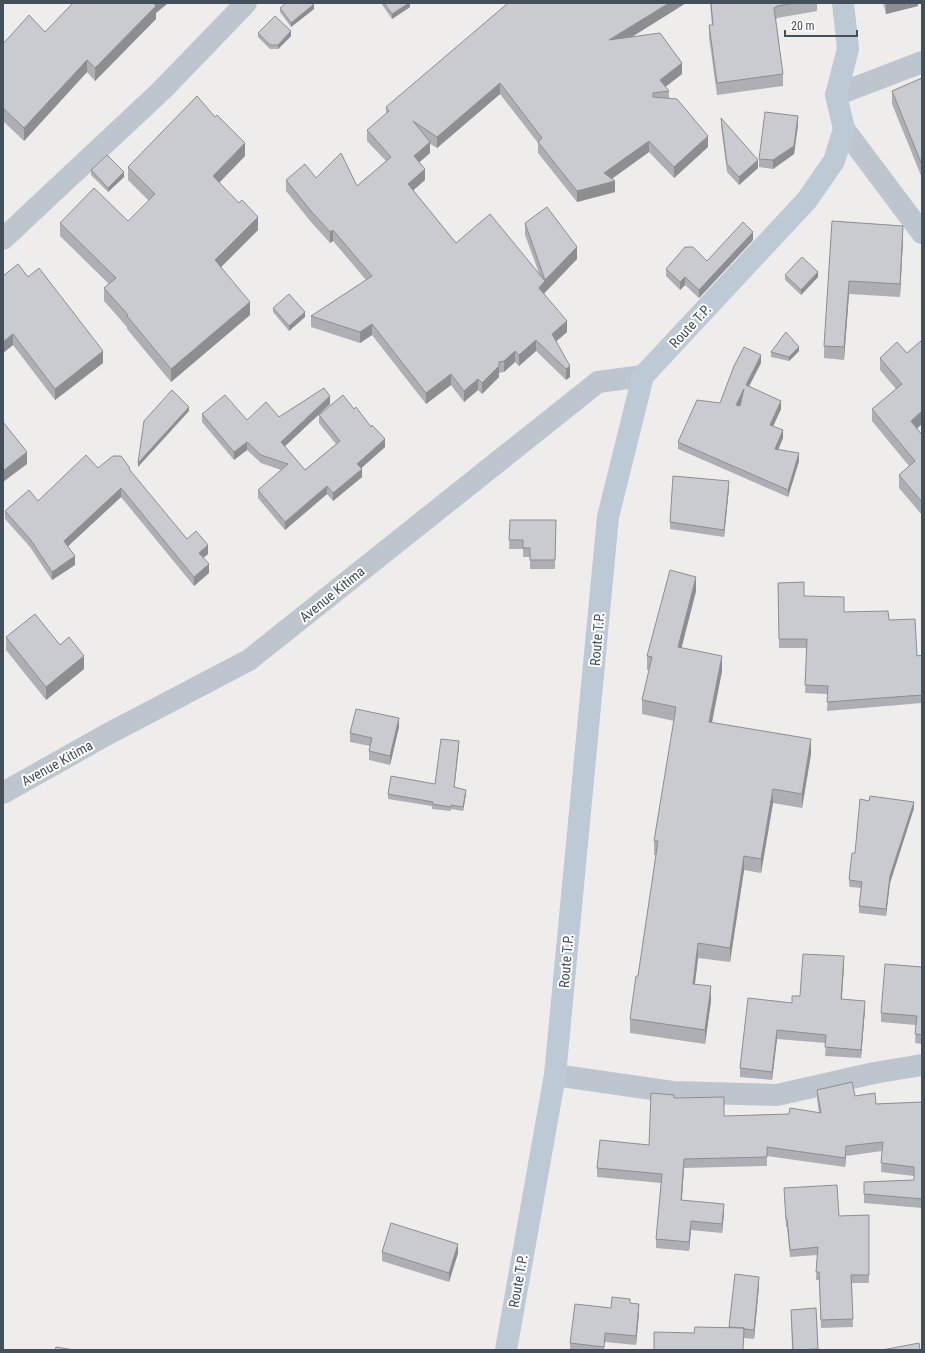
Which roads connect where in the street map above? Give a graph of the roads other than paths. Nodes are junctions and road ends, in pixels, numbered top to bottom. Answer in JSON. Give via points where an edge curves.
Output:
{"nodes":[{"id":1,"x":246,"y":3,"type":"edge"},
{"id":2,"x":843,"y":3,"type":"edge"},
{"id":3,"x":922,"y":62,"type":"edge"},
{"id":4,"x":836,"y":95,"type":"junction"},
{"id":5,"x":844,"y":129,"type":"junction"},
{"id":6,"x":922,"y":233,"type":"edge"},
{"id":7,"x":3,"y":239,"type":"edge"},
{"id":8,"x":643,"y":376,"type":"junction"},
{"id":9,"x":3,"y":793,"type":"edge"},
{"id":10,"x":922,"y":1065,"type":"edge"},
{"id":11,"x":555,"y":1075,"type":"junction"},
{"id":12,"x":506,"y":1350,"type":"edge"}],
"edges":[{"from":1,"to":7,"type":"street","via":[[162,90]]},
{"from":2,"to":4,"type":"street","via":[[848,49]]},
{"from":3,"to":4,"type":"street"},
{"from":4,"to":5,"type":"street"},
{"from":5,"to":6,"type":"street"},
{"from":5,"to":8,"type":"street","name":"Route T.P.","via":[[834,161],[807,200]]},
{"from":8,"to":9,"type":"street","name":"Avenue Kitima","via":[[598,382],[249,660],[106,735]]},
{"from":8,"to":11,"type":"street","name":"Route T.P.","via":[[608,517]]},
{"from":10,"to":11,"type":"street","via":[[874,1072],[778,1095],[673,1092]]},
{"from":11,"to":12,"type":"street","name":"Route T.P."}]}
